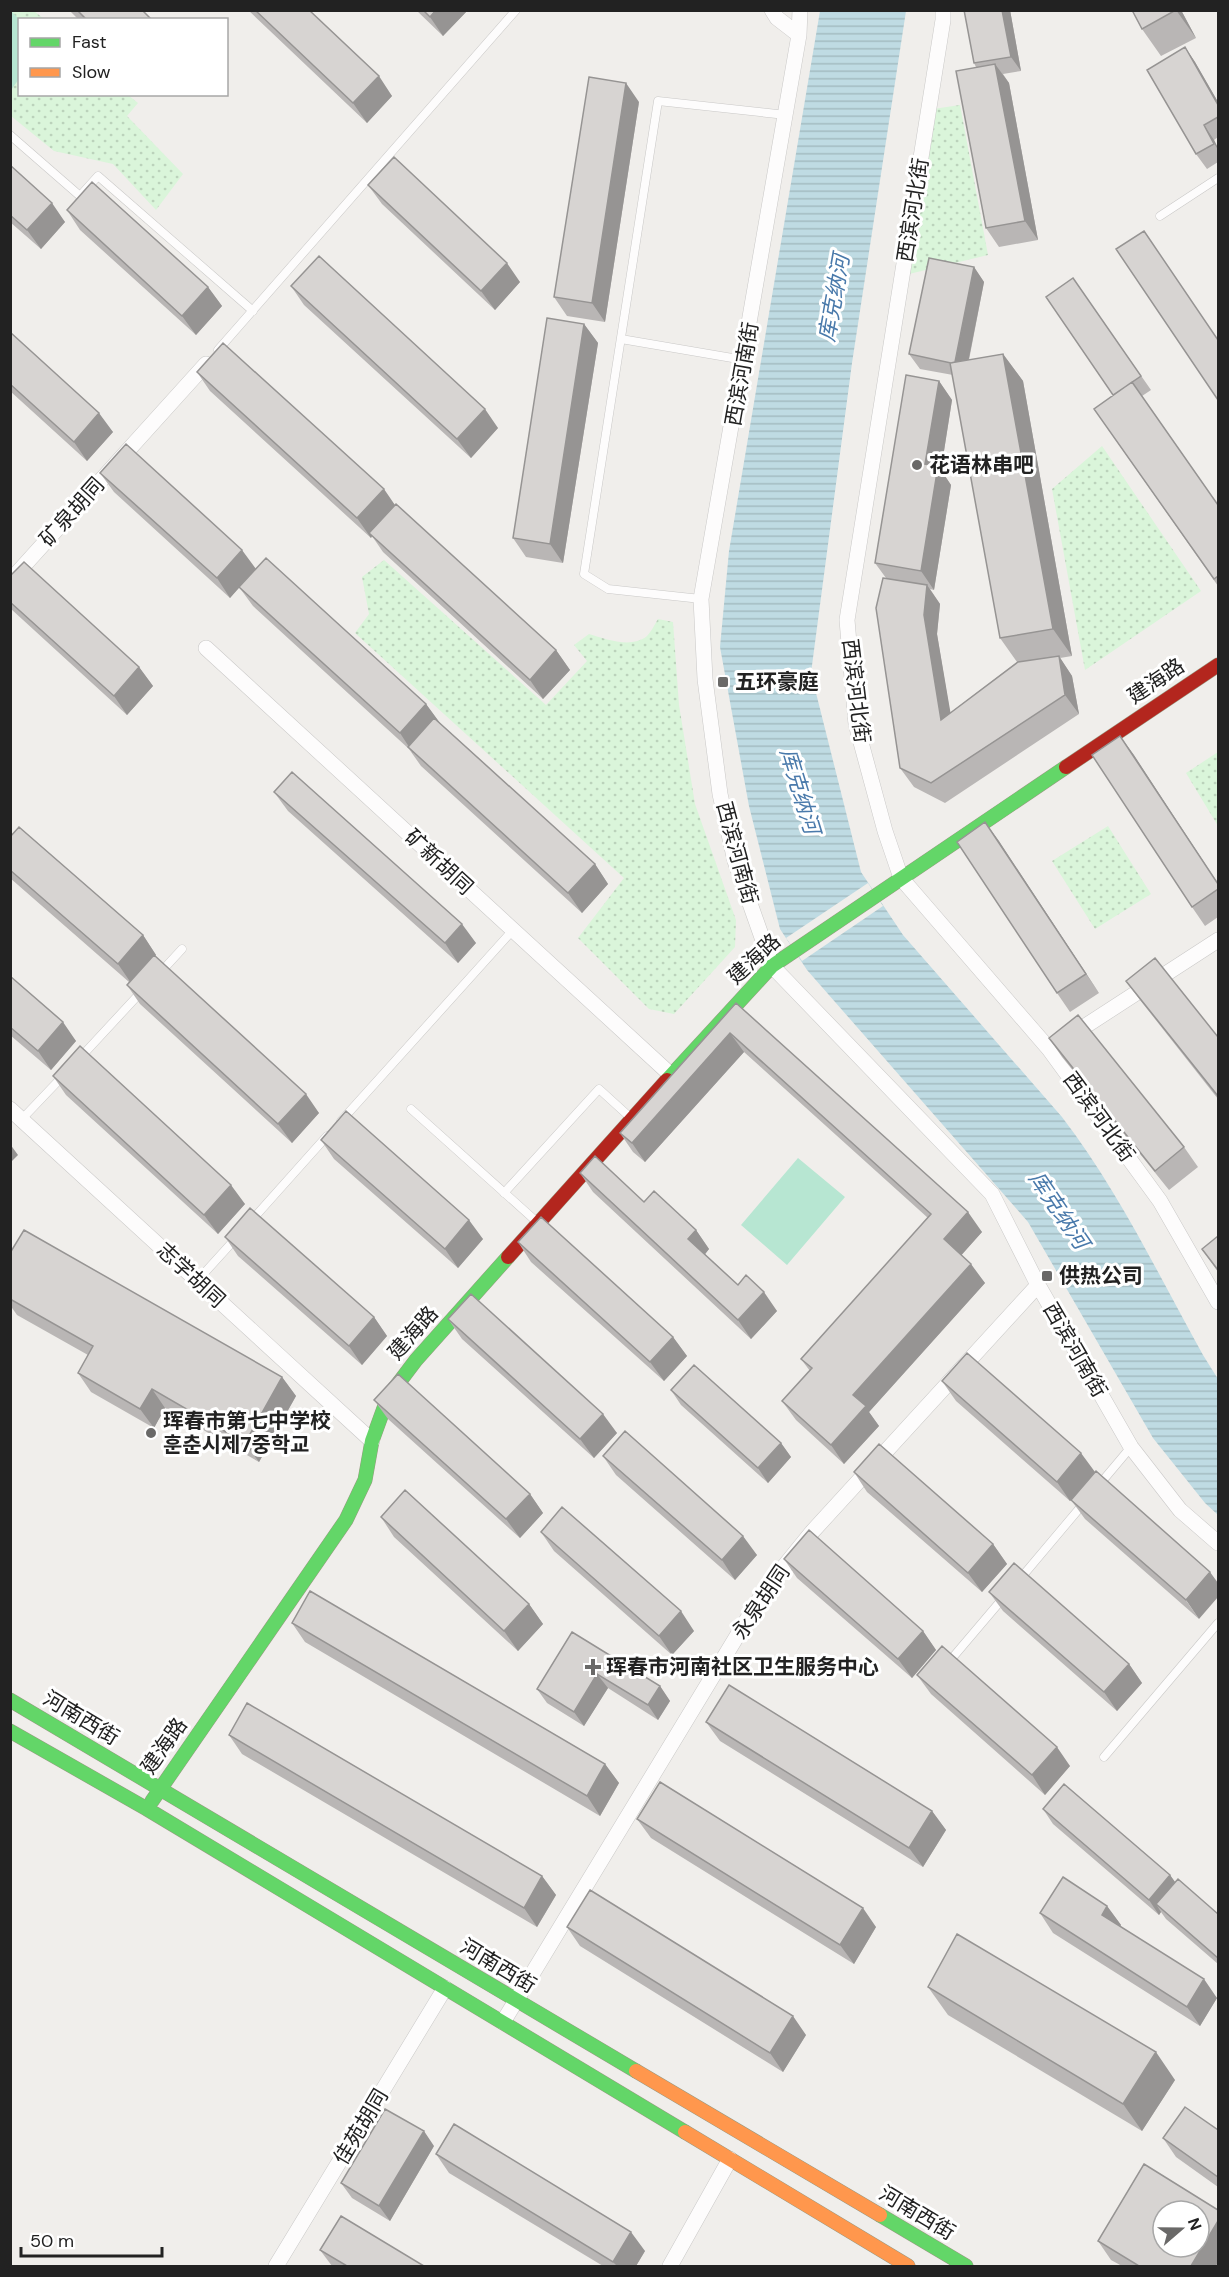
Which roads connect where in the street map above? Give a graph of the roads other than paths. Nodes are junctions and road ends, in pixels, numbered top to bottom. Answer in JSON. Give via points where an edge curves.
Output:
{"nodes":[{"id":1,"x":516,"y":10,"type":"edge"},
{"id":2,"x":772,"y":10,"type":"edge"},
{"id":3,"x":800,"y":10,"type":"edge"},
{"id":4,"x":943,"y":10,"type":"edge"},
{"id":5,"x":800,"y":35,"type":"junction"},
{"id":6,"x":786,"y":115,"type":"junction"},
{"id":7,"x":10,"y":135,"type":"edge"},
{"id":8,"x":1218,"y":178,"type":"edge"},
{"id":9,"x":1160,"y":216,"type":"dead end"},
{"id":10,"x":253,"y":311,"type":"junction"},
{"id":11,"x":621,"y":339,"type":"junction"},
{"id":12,"x":744,"y":360,"type":"junction"},
{"id":13,"x":206,"y":364,"type":"joint"},
{"id":14,"x":10,"y":581,"type":"edge"},
{"id":15,"x":701,"y":599,"type":"junction"},
{"id":16,"x":206,"y":648,"type":"dead end"},
{"id":17,"x":1218,"y":665,"type":"edge"},
{"id":18,"x":901,"y":878,"type":"junction"},
{"id":19,"x":513,"y":930,"type":"junction"},
{"id":20,"x":1217,"y":943,"type":"edge"},
{"id":21,"x":182,"y":949,"type":"dead end"},
{"id":22,"x":772,"y":966,"type":"junction"},
{"id":23,"x":1049,"y":1049,"type":"junction"},
{"id":24,"x":671,"y":1075,"type":"junction"},
{"id":25,"x":10,"y":1108,"type":"edge"},
{"id":26,"x":411,"y":1109,"type":"dead end"},
{"id":27,"x":22,"y":1119,"type":"junction"},
{"id":28,"x":632,"y":1119,"type":"junction"},
{"id":29,"x":504,"y":1193,"type":"junction"},
{"id":30,"x":539,"y":1223,"type":"junction"},
{"id":31,"x":198,"y":1280,"type":"junction"},
{"id":32,"x":1038,"y":1285,"type":"junction"},
{"id":33,"x":1218,"y":1302,"type":"edge"},
{"id":34,"x":372,"y":1441,"type":"junction"},
{"id":35,"x":1131,"y":1447,"type":"junction"},
{"id":36,"x":1094,"y":1491,"type":"edge"},
{"id":37,"x":1086,"y":1500,"type":"edge"},
{"id":38,"x":1218,"y":1543,"type":"edge"},
{"id":39,"x":1218,"y":1623,"type":"edge"},
{"id":40,"x":944,"y":1668,"type":"edge"},
{"id":41,"x":10,"y":1700,"type":"edge"},
{"id":42,"x":10,"y":1731,"type":"edge"},
{"id":43,"x":1104,"y":1756,"type":"dead end"},
{"id":44,"x":159,"y":1789,"type":"junction"},
{"id":45,"x":147,"y":1809,"type":"junction"},
{"id":46,"x":445,"y":1988,"type":"junction"},
{"id":47,"x":515,"y":2001,"type":"junction"},
{"id":48,"x":503,"y":2022,"type":"junction"},
{"id":49,"x":730,"y":2159,"type":"junction"},
{"id":50,"x":276,"y":2266,"type":"edge"},
{"id":51,"x":670,"y":2266,"type":"edge"},
{"id":52,"x":908,"y":2266,"type":"edge"},
{"id":53,"x":966,"y":2266,"type":"edge"}],
"edges":[{"from":1,"to":10,"type":"lane"},
{"from":2,"to":5,"type":"street"},
{"from":3,"to":5,"type":"street","name":"西滨河南街"},
{"from":4,"to":18,"type":"street","name":"西滨河北街","via":[[847,620],[856,724]]},
{"from":5,"to":6,"type":"street","name":"西滨河南街"},
{"from":6,"to":11,"type":"lane","via":[[658,101]]},
{"from":6,"to":12,"type":"street","name":"西滨河南街"},
{"from":7,"to":10,"type":"lane","via":[[80,196],[98,176]]},
{"from":8,"to":9,"type":"lane"},
{"from":10,"to":13,"type":"lane"},
{"from":11,"to":12,"type":"lane"},
{"from":11,"to":15,"type":"lane","via":[[584,574],[608,589]]},
{"from":12,"to":15,"type":"street","name":"西滨河南街"},
{"from":13,"to":14,"type":"street","name":"矿泉胡同"},
{"from":15,"to":22,"type":"street","name":"西滨河南街","via":[[705,679],[720,794],[735,861]]},
{"from":16,"to":19,"type":"street","name":"矿新胡同"},
{"from":17,"to":18,"type":"main road","name":"建海路"},
{"from":18,"to":22,"type":"main road","name":"建海路"},
{"from":18,"to":23,"type":"street","name":"西滨河北街"},
{"from":19,"to":24,"type":"street","name":"矿新胡同"},
{"from":19,"to":31,"type":"lane"},
{"from":20,"to":23,"type":"street"},
{"from":21,"to":27,"type":"lane"},
{"from":22,"to":24,"type":"main road","name":"建海路"},
{"from":22,"to":32,"type":"street","name":"西滨河南街","via":[[992,1194]]},
{"from":23,"to":33,"type":"street","name":"西滨河北街","via":[[1160,1201]]},
{"from":24,"to":28,"type":"main road","name":"建海路"},
{"from":25,"to":27,"type":"street","name":"志学胡同"},
{"from":26,"to":29,"type":"lane"},
{"from":27,"to":31,"type":"street","name":"志学胡同"},
{"from":28,"to":29,"type":"lane","via":[[599,1089]]},
{"from":28,"to":30,"type":"main road","name":"建海路"},
{"from":29,"to":30,"type":"lane"},
{"from":30,"to":34,"type":"main road","name":"建海路","via":[[416,1360],[388,1397]]},
{"from":31,"to":34,"type":"street","name":"志学胡同"},
{"from":32,"to":35,"type":"street","name":"西滨河南街"},
{"from":32,"to":47,"type":"street","name":"永泉胡同","via":[[812,1532],[765,1590]]},
{"from":34,"to":44,"type":"main road","name":"建海路","via":[[365,1480],[346,1520]]},
{"from":35,"to":36,"type":"lane"},
{"from":35,"to":38,"type":"street","name":"西滨河南街","via":[[1180,1510]]},
{"from":37,"to":40,"type":"lane"},
{"from":39,"to":43,"type":"lane"},
{"from":41,"to":44,"type":"main road","name":"河南西街"},
{"from":42,"to":45,"type":"main road"},
{"from":44,"to":45,"type":"main road","name":"建海路"},
{"from":44,"to":47,"type":"main road","name":"河南西街"},
{"from":45,"to":46,"type":"main road"},
{"from":46,"to":48,"type":"main road"},
{"from":46,"to":50,"type":"street","name":"佳苑胡同"},
{"from":47,"to":48,"type":"street","name":"永泉胡同"},
{"from":47,"to":53,"type":"main road","name":"河南西街"},
{"from":48,"to":49,"type":"main road"},
{"from":49,"to":51,"type":"street"},
{"from":49,"to":52,"type":"main road"}]}
